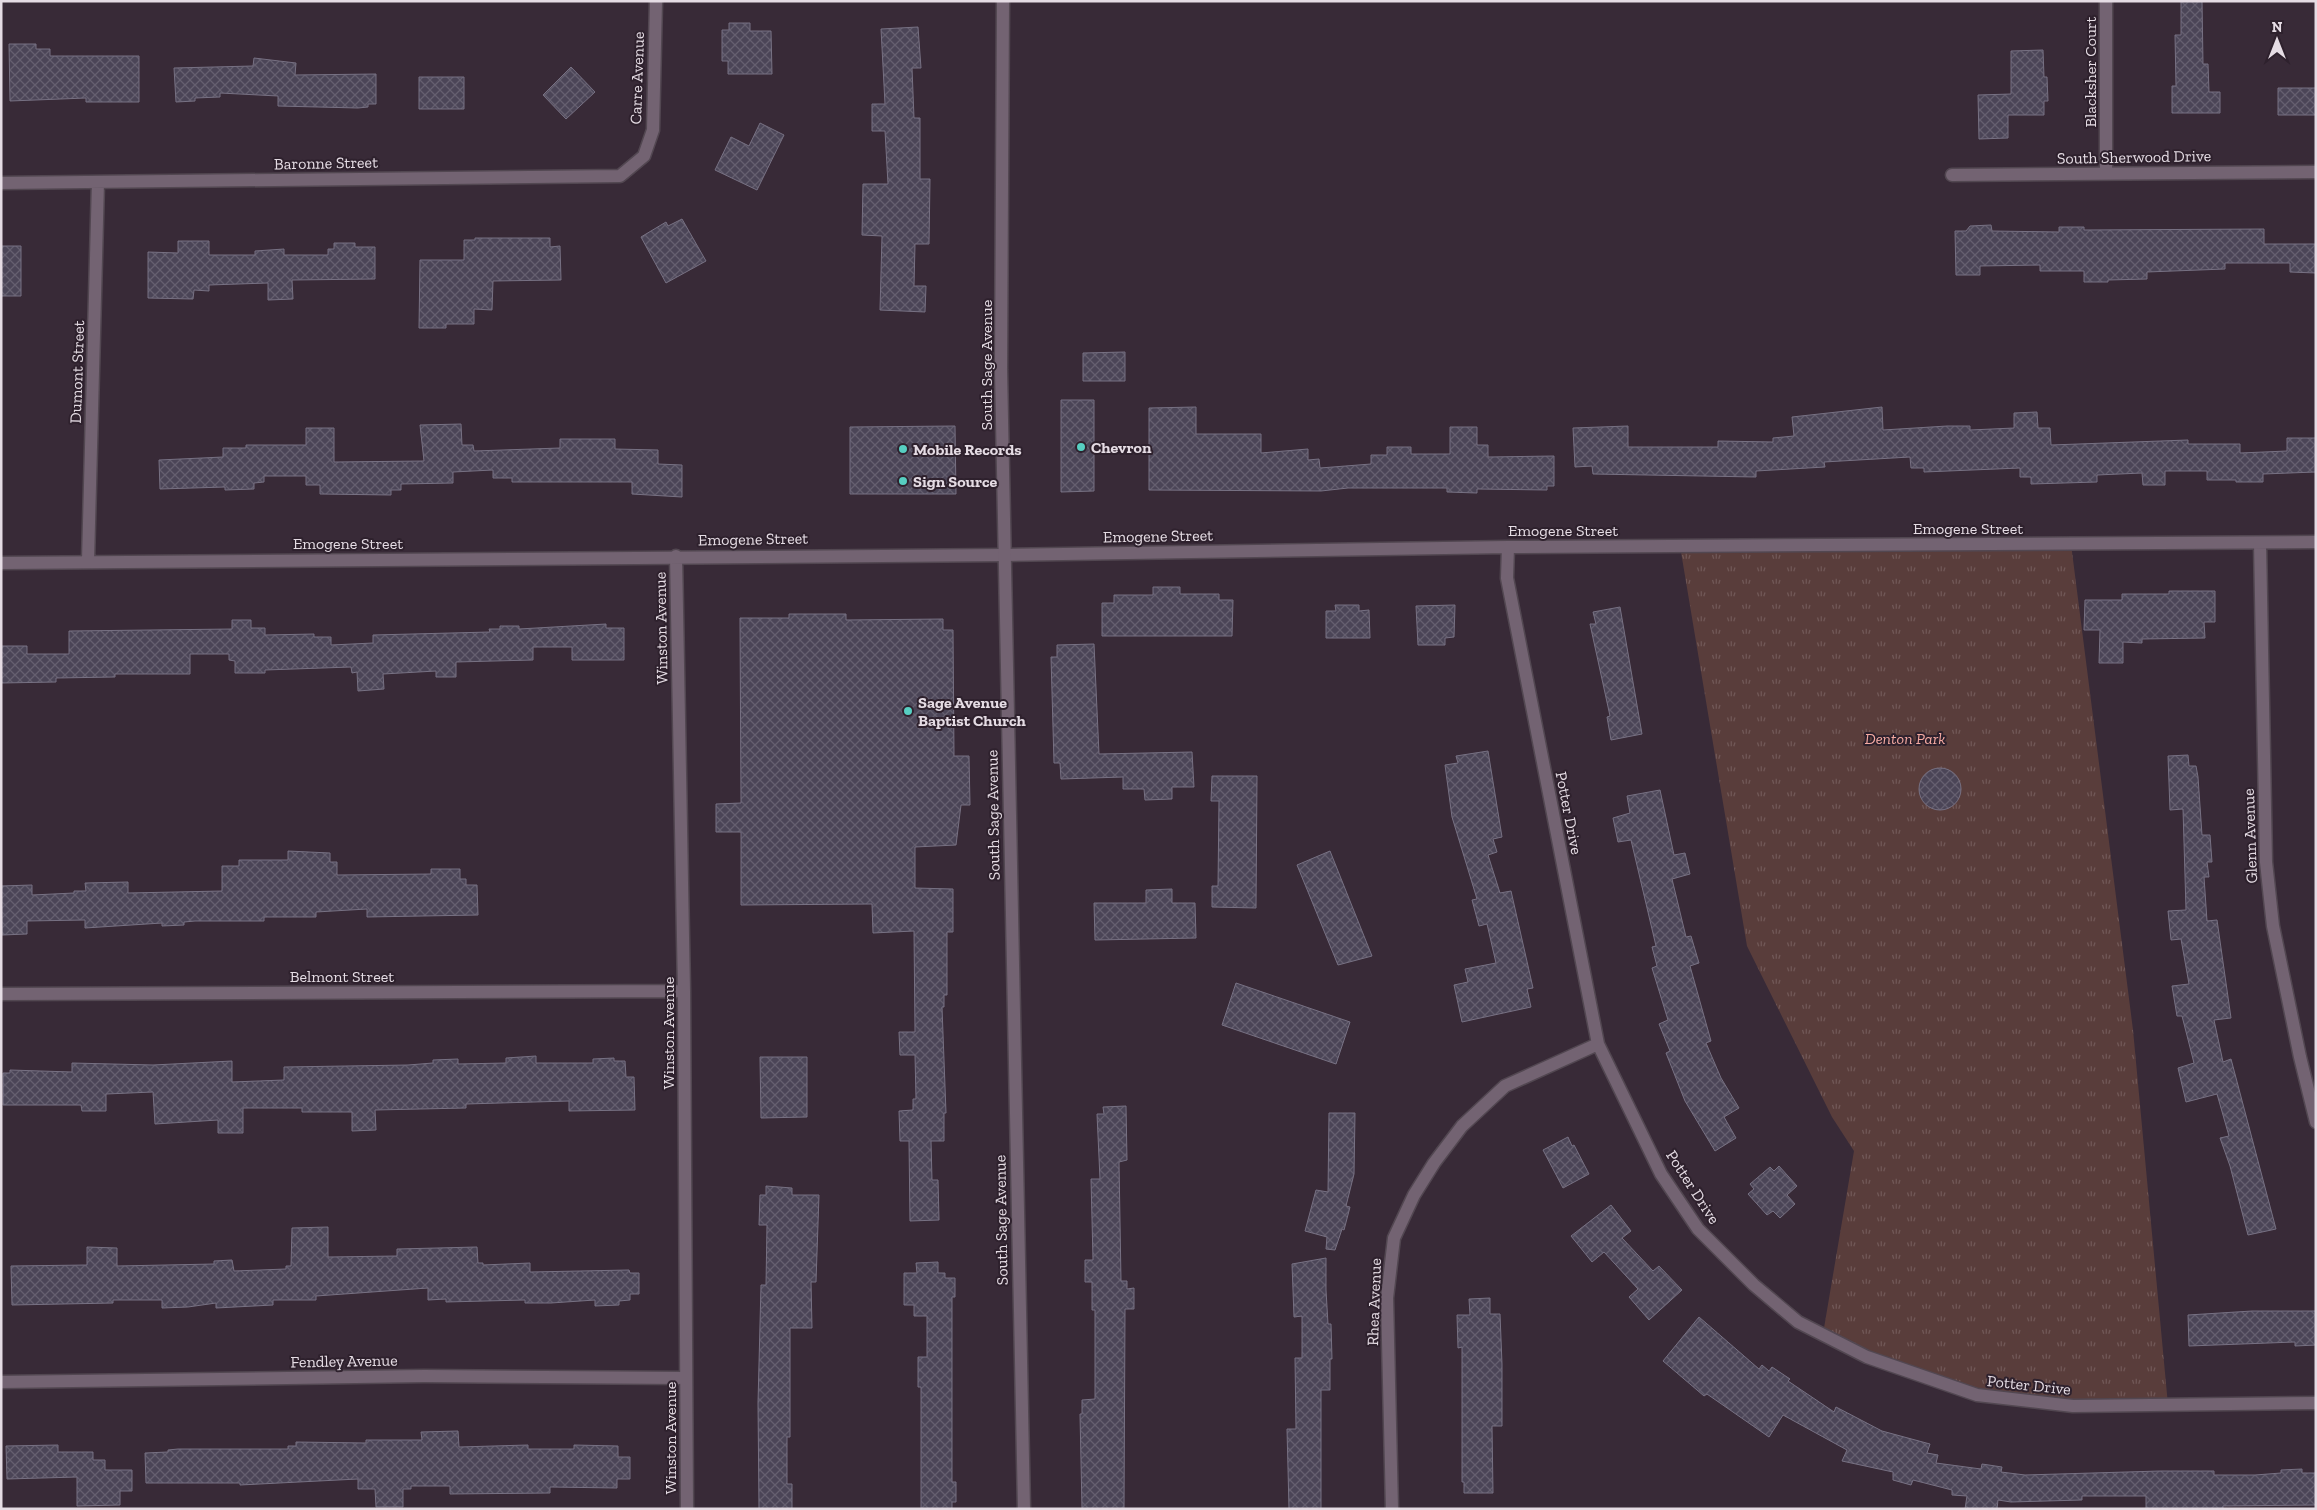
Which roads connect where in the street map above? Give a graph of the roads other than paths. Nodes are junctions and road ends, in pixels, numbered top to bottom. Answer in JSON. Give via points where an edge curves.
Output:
{"nodes":[{"id":1,"x":656,"y":1,"type":"edge"},
{"id":2,"x":1003,"y":1,"type":"edge"},
{"id":3,"x":2106,"y":1,"type":"edge"},
{"id":4,"x":644,"y":156,"type":"joint"},
{"id":5,"x":2316,"y":172,"type":"edge"},
{"id":6,"x":2106,"y":174,"type":"junction"},
{"id":7,"x":1952,"y":175,"type":"dead end"},
{"id":8,"x":98,"y":182,"type":"junction"},
{"id":9,"x":1,"y":183,"type":"edge"},
{"id":10,"x":2316,"y":542,"type":"edge"},
{"id":11,"x":2260,"y":543,"type":"junction"},
{"id":12,"x":1508,"y":547,"type":"junction"},
{"id":13,"x":1005,"y":555,"type":"junction"},
{"id":14,"x":676,"y":556,"type":"junction"},
{"id":15,"x":1,"y":562,"type":"edge"},
{"id":16,"x":88,"y":562,"type":"junction"},
{"id":17,"x":684,"y":991,"type":"junction"},
{"id":18,"x":1,"y":994,"type":"edge"},
{"id":19,"x":1598,"y":1044,"type":"junction"},
{"id":20,"x":2316,"y":1122,"type":"edge"},
{"id":21,"x":686,"y":1378,"type":"junction"},
{"id":22,"x":1,"y":1382,"type":"edge"},
{"id":23,"x":2316,"y":1403,"type":"edge"},
{"id":24,"x":687,"y":1509,"type":"edge"},
{"id":25,"x":1024,"y":1509,"type":"edge"},
{"id":26,"x":1392,"y":1509,"type":"edge"}],
"edges":[{"from":1,"to":4,"type":"street","name":"Carre Avenue","via":[[653,130]]},
{"from":2,"to":13,"type":"street","name":"South Sage Avenue","via":[[1001,370]]},
{"from":3,"to":6,"type":"street","name":"Blacksher Court"},
{"from":4,"to":8,"type":"street","name":"Baronne Street","via":[[620,176]]},
{"from":5,"to":6,"type":"street","name":"South Sherwood Drive"},
{"from":6,"to":7,"type":"street","name":"South Sherwood Drive"},
{"from":8,"to":9,"type":"street","name":"Baronne Street"},
{"from":8,"to":16,"type":"street","name":"Dumont Street"},
{"from":10,"to":11,"type":"street","name":"Emogene Street"},
{"from":11,"to":12,"type":"street","name":"Emogene Street"},
{"from":11,"to":20,"type":"street","name":"Glenn Avenue","via":[[2266,862],[2273,926]]},
{"from":12,"to":13,"type":"street","name":"Emogene Street"},
{"from":12,"to":19,"type":"street","name":"Potter Drive","via":[[1506,578]]},
{"from":13,"to":14,"type":"street","name":"Emogene Street"},
{"from":13,"to":25,"type":"street","name":"South Sage Avenue"},
{"from":14,"to":16,"type":"street","name":"Emogene Street"},
{"from":14,"to":17,"type":"street","name":"Winston Avenue"},
{"from":15,"to":16,"type":"street","name":"Emogene Street"},
{"from":17,"to":18,"type":"street","name":"Belmont Street"},
{"from":17,"to":21,"type":"street","name":"Winston Avenue"},
{"from":19,"to":23,"type":"street","name":"Potter Drive","via":[[1661,1174],[1698,1229],[1754,1285],[1798,1322],[1867,1357],[1977,1395],[2073,1406]]},
{"from":19,"to":26,"type":"street","name":"Rhea Avenue","via":[[1505,1086],[1462,1126],[1414,1195],[1394,1238],[1388,1298]]},
{"from":21,"to":22,"type":"street","name":"Fendley Avenue","via":[[424,1376]]},
{"from":21,"to":24,"type":"street","name":"Winston Avenue"}]}
